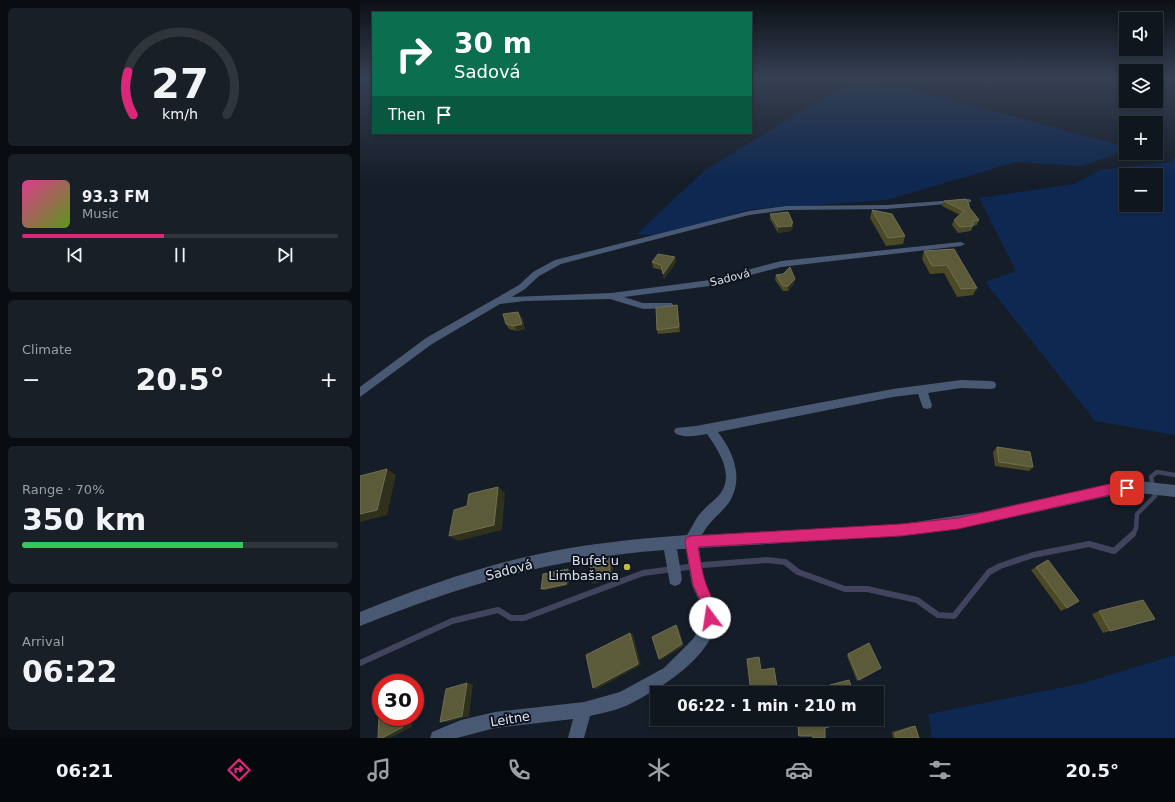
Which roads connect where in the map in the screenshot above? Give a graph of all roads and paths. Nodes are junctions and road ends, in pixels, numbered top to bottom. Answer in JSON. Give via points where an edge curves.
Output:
{"nodes":[{"id":1,"x":969,"y":201,"type":"edge"},
{"id":2,"x":961,"y":244,"type":"dead end"},
{"id":3,"x":611,"y":296,"type":"junction"},
{"id":4,"x":497,"y":301,"type":"junction"},
{"id":5,"x":669,"y":305,"type":"edge"},
{"id":6,"x":991,"y":385,"type":"dead end"},
{"id":7,"x":921,"y":389,"type":"junction"},
{"id":8,"x":360,"y":393,"type":"edge"},
{"id":9,"x":928,"y":405,"type":"dead end"},
{"id":10,"x":709,"y":428,"type":"junction"},
{"id":11,"x":680,"y":432,"type":"dead end"},
{"id":12,"x":1175,"y":491,"type":"edge"},
{"id":13,"x":690,"y":542,"type":"junction"},
{"id":14,"x":669,"y":543,"type":"junction"},
{"id":15,"x":674,"y":572,"type":"dead end"},
{"id":16,"x":360,"y":619,"type":"edge"},
{"id":17,"x":584,"y":710,"type":"junction"},
{"id":18,"x":438,"y":738,"type":"edge"},
{"id":19,"x":576,"y":738,"type":"edge"}],
"edges":[{"from":1,"to":4,"type":"street","via":[[787,208],[749,213],[558,262]]},
{"from":2,"to":3,"type":"street","name":"Sadová","via":[[781,264],[710,283]]},
{"from":3,"to":4,"type":"street","name":"Sadová"},
{"from":3,"to":5,"type":"street","via":[[643,306]]},
{"from":4,"to":8,"type":"street","via":[[429,341]]},
{"from":6,"to":7,"type":"street","via":[[961,384]]},
{"from":7,"to":9,"type":"street"},
{"from":7,"to":10,"type":"street"},
{"from":10,"to":11,"type":"street"},
{"from":10,"to":13,"type":"street","via":[[724,450],[730,465],[731,483],[725,497],[702,521]]},
{"from":12,"to":13,"type":"street","name":"Sadová","via":[[1139,487],[1114,489],[958,524],[901,530]]},
{"from":13,"to":14,"type":"street","name":"Sadová"},
{"from":13,"to":17,"type":"street","name":"Leitne","via":[[709,606],[710,618],[706,632],[698,644],[669,673],[623,699]]},
{"from":14,"to":15,"type":"street"},
{"from":14,"to":16,"type":"street","name":"Sadová","via":[[566,555],[503,570],[443,588]]},
{"from":17,"to":18,"type":"street","name":"Leitne","via":[[495,720],[461,728]]},
{"from":17,"to":19,"type":"street"}]}
